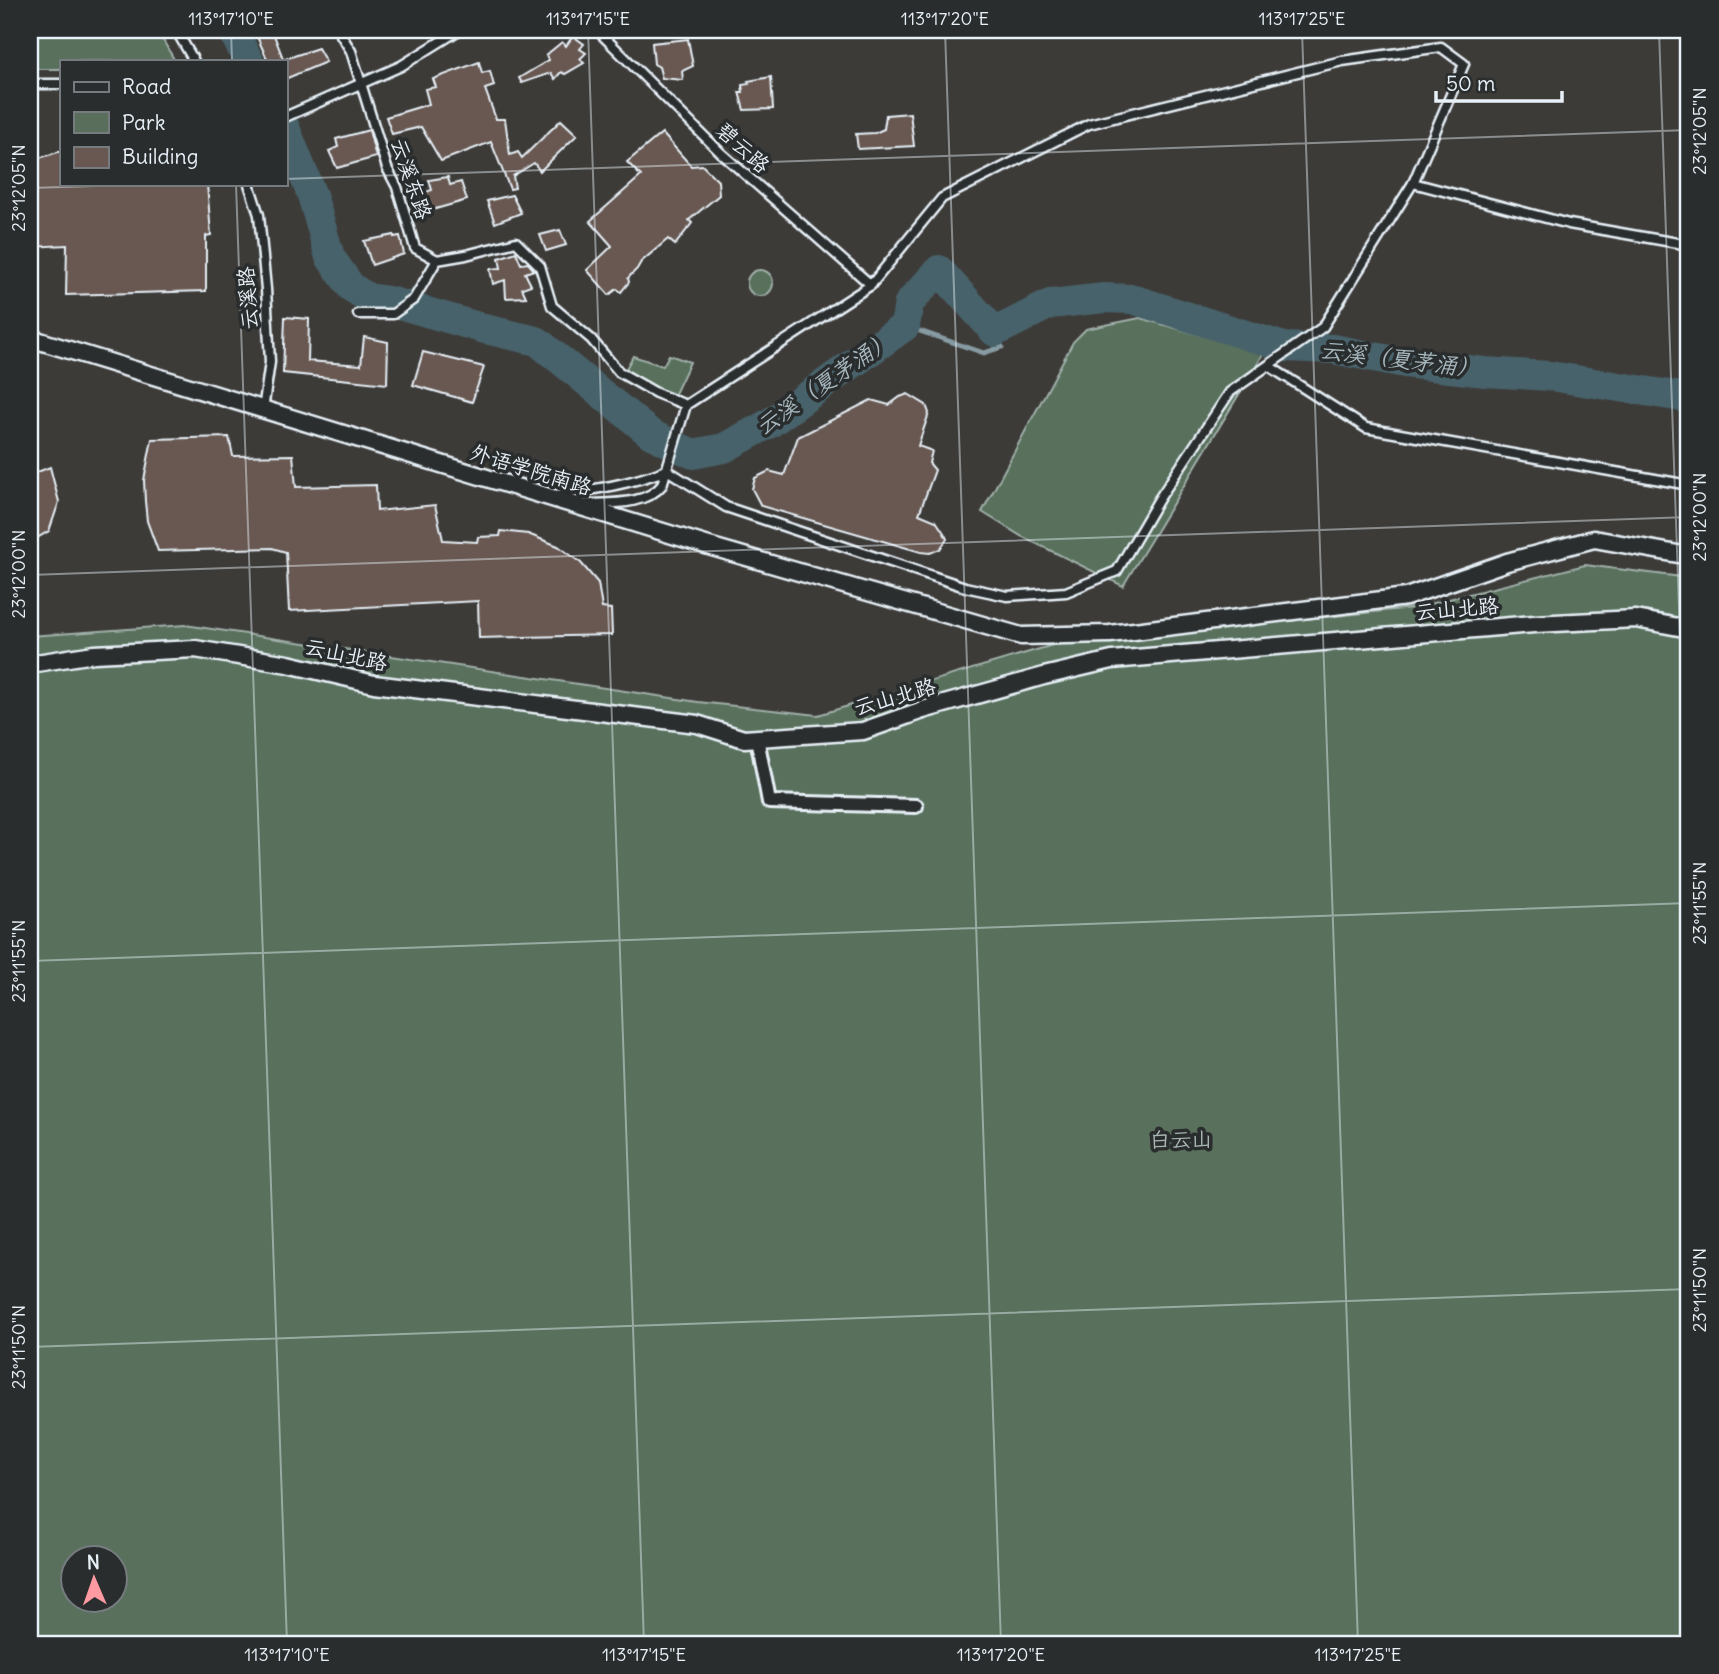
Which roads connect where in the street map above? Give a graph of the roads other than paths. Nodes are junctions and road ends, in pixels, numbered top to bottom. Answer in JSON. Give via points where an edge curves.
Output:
{"nodes":[{"id":1,"x":176,"y":30,"type":"edge"},
{"id":2,"x":338,"y":30,"type":"edge"},
{"id":3,"x":458,"y":30,"type":"edge"},
{"id":4,"x":597,"y":30,"type":"edge"},
{"id":5,"x":193,"y":60,"type":"edge"},
{"id":6,"x":362,"y":83,"type":"junction"},
{"id":7,"x":30,"y":84,"type":"edge"},
{"id":8,"x":60,"y":84,"type":"edge"},
{"id":9,"x":287,"y":116,"type":"edge"},
{"id":10,"x":1413,"y":183,"type":"junction"},
{"id":11,"x":250,"y":186,"type":"edge"},
{"id":12,"x":1689,"y":245,"type":"edge"},
{"id":13,"x":437,"y":260,"type":"junction"},
{"id":14,"x":871,"y":285,"type":"junction"},
{"id":15,"x":358,"y":314,"type":"dead end"},
{"id":16,"x":30,"y":338,"type":"edge"},
{"id":17,"x":1269,"y":366,"type":"junction"},
{"id":18,"x":686,"y":405,"type":"junction"},
{"id":19,"x":263,"y":410,"type":"junction"},
{"id":20,"x":667,"y":470,"type":"junction"},
{"id":21,"x":1689,"y":485,"type":"edge"},
{"id":22,"x":543,"y":496,"type":"junction"},
{"id":23,"x":571,"y":504,"type":"junction"},
{"id":24,"x":1689,"y":556,"type":"edge"},
{"id":25,"x":1689,"y":629,"type":"edge"},
{"id":26,"x":1110,"y":634,"type":"junction"},
{"id":27,"x":1112,"y":660,"type":"junction"},
{"id":28,"x":30,"y":664,"type":"edge"},
{"id":29,"x":757,"y":738,"type":"junction"},
{"id":30,"x":916,"y":806,"type":"dead end"}],
"edges":[{"from":1,"to":5,"type":"lane"},
{"from":2,"to":6,"type":"lane","name":"云溪东路"},
{"from":3,"to":6,"type":"lane","via":[[401,66]]},
{"from":4,"to":14,"type":"lane","name":"碧云路","via":[[721,153]]},
{"from":6,"to":9,"type":"lane"},
{"from":6,"to":13,"type":"lane","name":"云溪东路","via":[[415,248]]},
{"from":7,"to":8,"type":"lane"},
{"from":10,"to":12,"type":"lane","via":[[1569,224]]},
{"from":10,"to":14,"type":"lane","via":[[1464,64],[1441,47],[1342,61],[1089,124],[942,198]]},
{"from":10,"to":17,"type":"lane","via":[[1323,327]]},
{"from":11,"to":19,"type":"lane","name":"云溪路","via":[[259,215],[266,289],[270,362]]},
{"from":13,"to":15,"type":"lane","via":[[414,299],[393,314]]},
{"from":13,"to":18,"type":"lane","via":[[516,242],[540,266],[552,306],[591,339],[619,372]]},
{"from":14,"to":18,"type":"lane"},
{"from":16,"to":19,"type":"street","name":"外语学院南路"},
{"from":17,"to":20,"type":"lane","via":[[1230,392],[1117,571],[1066,592],[1007,596],[965,587],[726,507]]},
{"from":17,"to":21,"type":"lane","via":[[1366,428]]},
{"from":18,"to":20,"type":"lane"},
{"from":19,"to":22,"type":"street","name":"外语学院南路"},
{"from":20,"to":22,"type":"lane","via":[[598,490]]},
{"from":20,"to":23,"type":"lane","via":[[655,494],[639,500]]},
{"from":22,"to":23,"type":"street","name":"外语学院南路"},
{"from":23,"to":26,"type":"street","name":"外语学院南路","via":[[1021,636]]},
{"from":24,"to":26,"type":"street","name":"外语学院南路","via":[[1594,540],[1507,562],[1406,597]]},
{"from":25,"to":27,"type":"street","name":"云山北路","via":[[1636,619],[1547,623]]},
{"from":26,"to":27,"type":"street"},
{"from":27,"to":29,"type":"street","name":"云山北路","via":[[923,710],[863,731]]},
{"from":28,"to":29,"type":"street","name":"云山北路","via":[[94,654],[195,649],[374,684],[696,724],[744,739]]},
{"from":29,"to":30,"type":"street","via":[[769,802]]}]}
